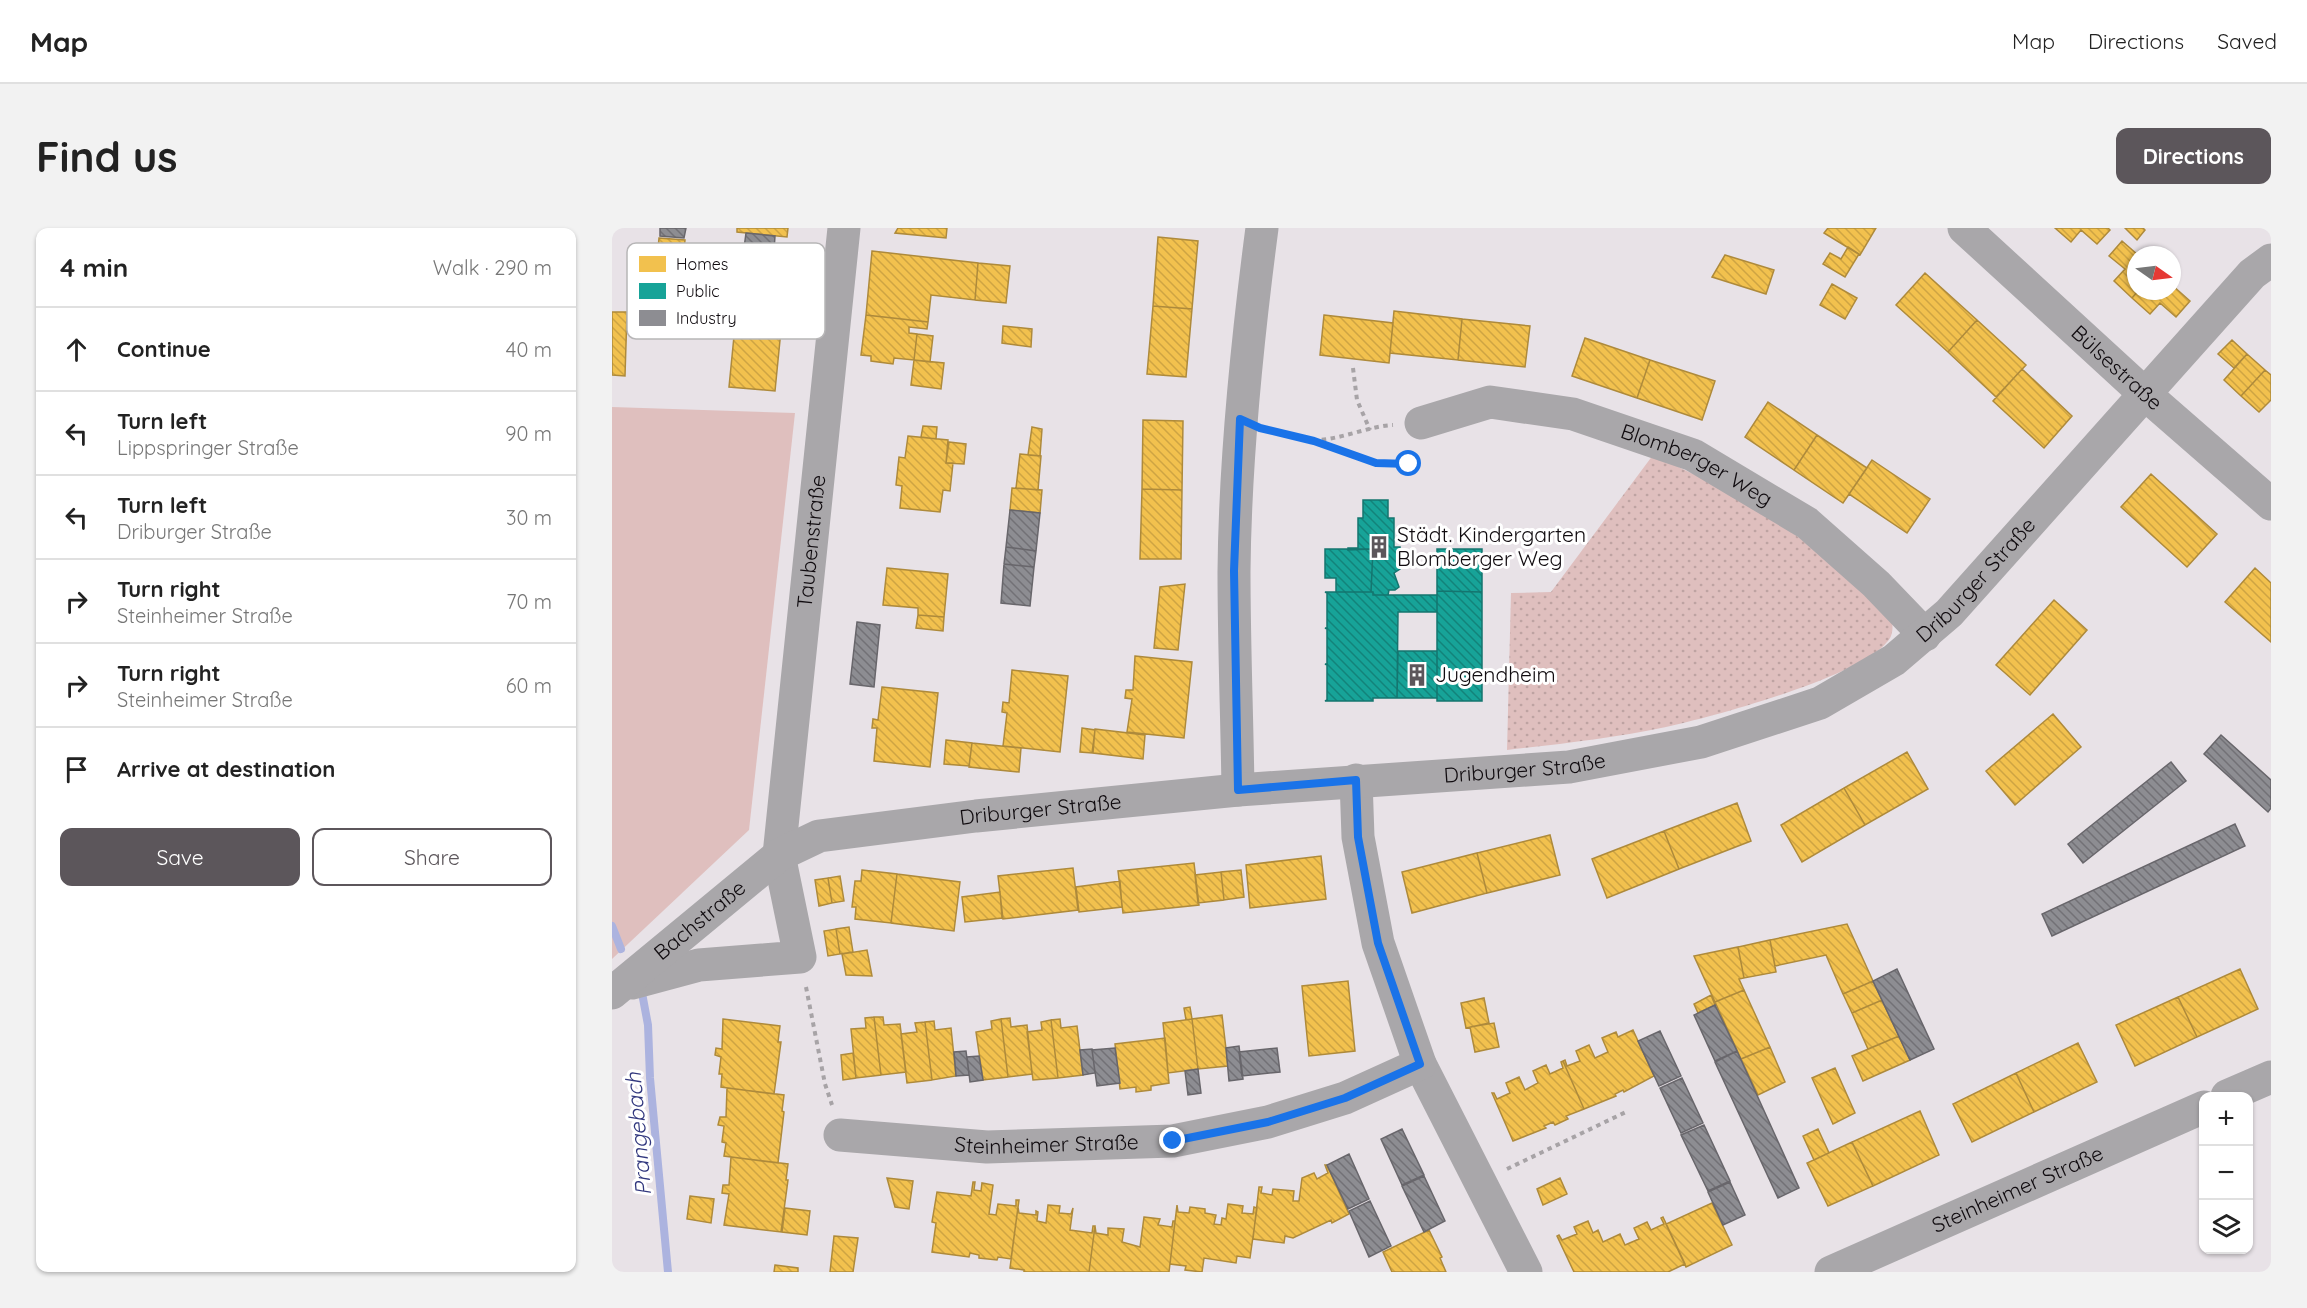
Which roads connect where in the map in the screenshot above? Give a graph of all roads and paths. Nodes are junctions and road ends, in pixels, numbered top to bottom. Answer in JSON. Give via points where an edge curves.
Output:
{"nodes":[{"id":1,"x":844,"y":228,"type":"edge"},
{"id":2,"x":1262,"y":228,"type":"edge"},
{"id":3,"x":1964,"y":228,"type":"edge"},
{"id":4,"x":2271,"y":260,"type":"edge"},
{"id":5,"x":1353,"y":368,"type":"dead end"},
{"id":6,"x":2146,"y":395,"type":"junction"},
{"id":7,"x":1240,"y":419,"type":"junction"},
{"id":8,"x":1421,"y":423,"type":"junction"},
{"id":9,"x":1370,"y":430,"type":"junction"},
{"id":10,"x":1314,"y":441,"type":"junction"},
{"id":11,"x":2271,"y":504,"type":"edge"},
{"id":12,"x":1925,"y":634,"type":"junction"},
{"id":13,"x":1356,"y":780,"type":"junction"},
{"id":14,"x":1238,"y":790,"type":"junction"},
{"id":15,"x":779,"y":855,"type":"junction"},
{"id":16,"x":800,"y":957,"type":"junction"},
{"id":17,"x":616,"y":990,"type":"edge"},
{"id":18,"x":1420,"y":1064,"type":"junction"},
{"id":19,"x":2271,"y":1077,"type":"edge"},
{"id":20,"x":2236,"y":1092,"type":"edge"},
{"id":21,"x":2199,"y":1109,"type":"edge"},
{"id":22,"x":1628,"y":1112,"type":"dead end"},
{"id":23,"x":840,"y":1135,"type":"joint"},
{"id":24,"x":1479,"y":1182,"type":"junction"},
{"id":25,"x":1526,"y":1272,"type":"edge"},
{"id":26,"x":1831,"y":1272,"type":"edge"}],
"edges":[{"from":1,"to":15,"type":"street","name":"Taubenstraße"},
{"from":2,"to":7,"type":"street"},
{"from":3,"to":6,"type":"street","name":"Bülsestraße"},
{"from":4,"to":6,"type":"street","name":"Driburger Straße","via":[[2252,274]]},
{"from":5,"to":9,"type":"path","via":[[1357,400]]},
{"from":6,"to":11,"type":"street","name":"Bülsestraße"},
{"from":6,"to":12,"type":"street","name":"Driburger Straße","via":[[1949,613]]},
{"from":7,"to":10,"type":"path"},
{"from":7,"to":14,"type":"street","via":[[1234,571]]},
{"from":8,"to":9,"type":"path"},
{"from":8,"to":10,"type":"path","via":[[1409,464],[1376,463]]},
{"from":8,"to":12,"type":"street","name":"Blomberger Weg","via":[[1490,402],[1573,414],[1693,455],[1808,523]]},
{"from":9,"to":10,"type":"path"},
{"from":12,"to":13,"type":"street","name":"Driburger Straße","via":[[1894,660],[1820,703],[1701,742],[1569,767]]},
{"from":13,"to":14,"type":"street","name":"Driburger Straße"},
{"from":13,"to":18,"type":"street","via":[[1358,837],[1378,943]]},
{"from":14,"to":15,"type":"street","name":"Driburger Straße","via":[[819,836]]},
{"from":15,"to":16,"type":"street","name":"Taubenstraße"},
{"from":15,"to":17,"type":"street","name":"Bachstraße"},
{"from":16,"to":17,"type":"street","name":"Bachstraße","via":[[699,965]]},
{"from":16,"to":23,"type":"path","via":[[825,1084]]},
{"from":18,"to":23,"type":"street","name":"Steinheimer Straße","via":[[1334,1102],[1268,1122],[1173,1141],[987,1147]]},
{"from":18,"to":24,"type":"street"},
{"from":19,"to":20,"type":"street"},
{"from":21,"to":26,"type":"street","name":"Steinheimer Straße"},
{"from":22,"to":24,"type":"path"},
{"from":24,"to":25,"type":"street"}]}
